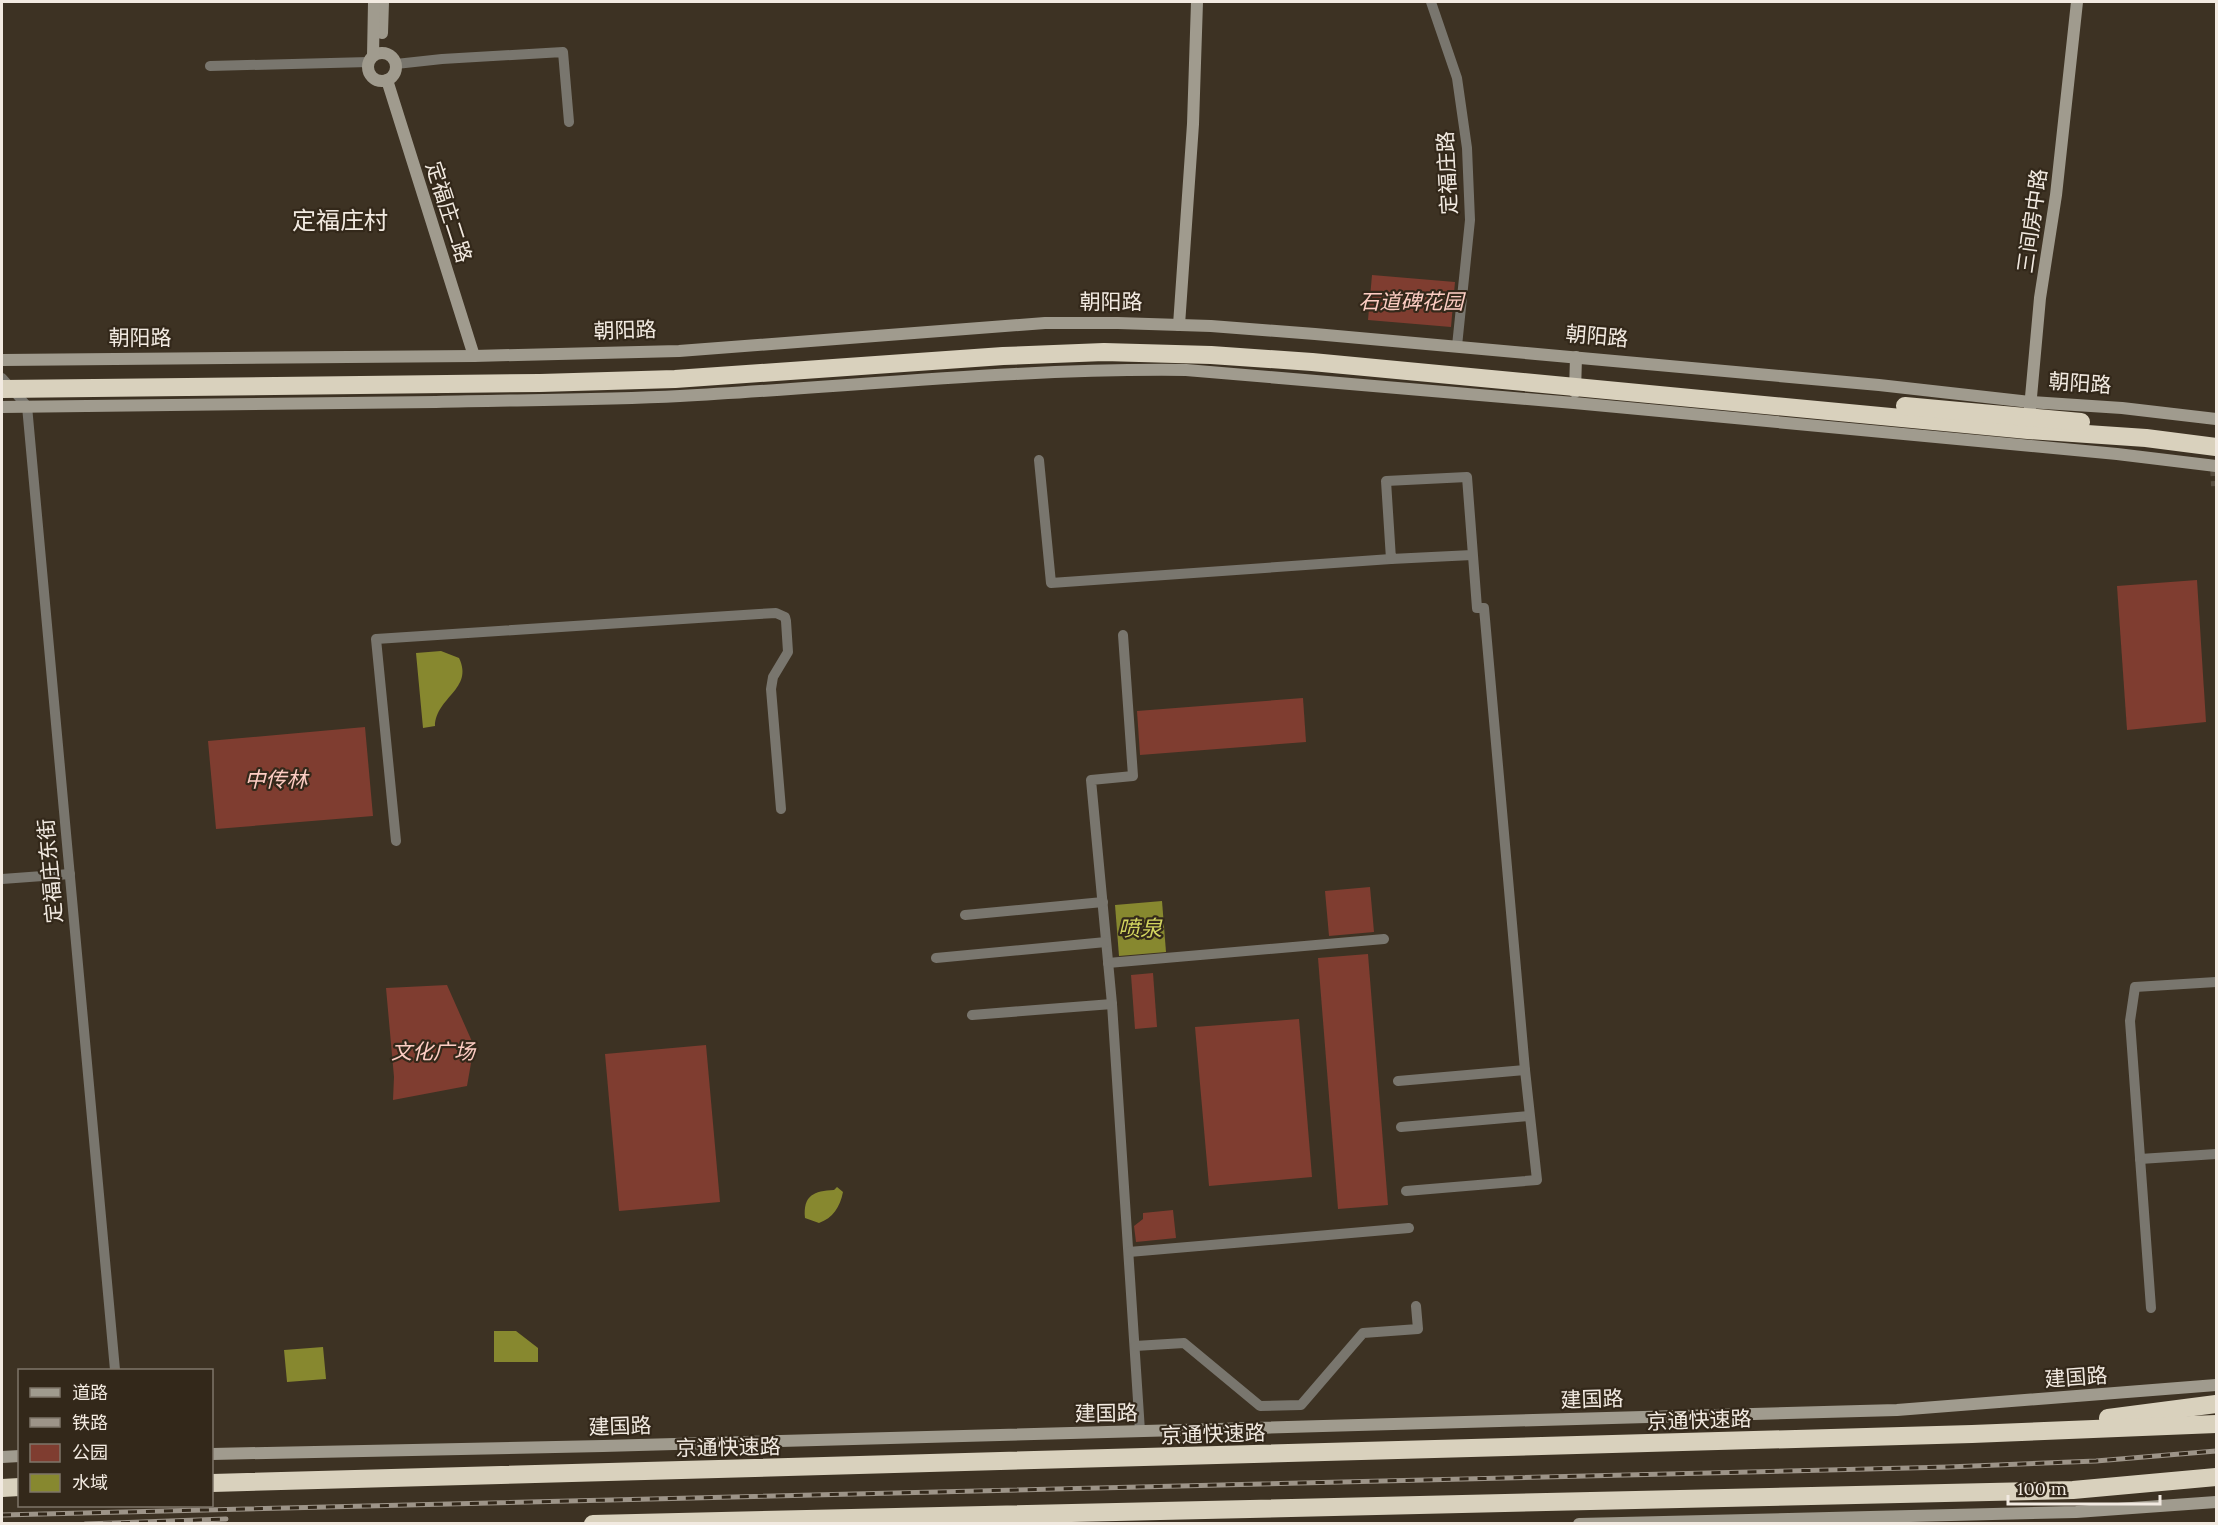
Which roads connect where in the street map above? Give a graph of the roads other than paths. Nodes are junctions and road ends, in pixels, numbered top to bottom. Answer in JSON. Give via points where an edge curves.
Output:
{"nodes":[{"id":1,"x":374,"y":2,"type":"edge"},
{"id":2,"x":382,"y":2,"type":"edge"},
{"id":3,"x":1197,"y":2,"type":"edge"},
{"id":4,"x":1431,"y":2,"type":"edge"},
{"id":5,"x":2077,"y":2,"type":"edge"},
{"id":6,"x":374,"y":57,"type":"junction"},
{"id":7,"x":396,"y":64,"type":"junction"},
{"id":8,"x":210,"y":66,"type":"dead end"},
{"id":9,"x":387,"y":80,"type":"junction"},
{"id":10,"x":569,"y":122,"type":"dead end"},
{"id":11,"x":1179,"y":325,"type":"junction"},
{"id":12,"x":1457,"y":346,"type":"junction"},
{"id":13,"x":474,"y":356,"type":"junction"},
{"id":14,"x":1576,"y":357,"type":"junction"},
{"id":15,"x":2,"y":360,"type":"edge"},
{"id":16,"x":4,"y":383,"type":"edge"},
{"id":17,"x":1575,"y":389,"type":"junction"},
{"id":18,"x":2,"y":406,"type":"edge"},
{"id":19,"x":27,"y":406,"type":"junction"},
{"id":20,"x":2217,"y":419,"type":"edge"},
{"id":21,"x":2029,"y":424,"type":"junction"},
{"id":22,"x":2217,"y":436,"type":"edge"},
{"id":23,"x":2217,"y":447,"type":"edge"},
{"id":24,"x":1039,"y":460,"type":"dead end"},
{"id":25,"x":2217,"y":466,"type":"edge"},
{"id":26,"x":1472,"y":555,"type":"junction"},
{"id":27,"x":1390,"y":559,"type":"junction"},
{"id":28,"x":1123,"y":635,"type":"dead end"},
{"id":29,"x":781,"y":809,"type":"dead end"},
{"id":30,"x":396,"y":841,"type":"dead end"},
{"id":31,"x":70,"y":874,"type":"junction"},
{"id":32,"x":2,"y":879,"type":"edge"},
{"id":33,"x":1103,"y":902,"type":"junction"},
{"id":34,"x":965,"y":915,"type":"dead end"},
{"id":35,"x":1384,"y":939,"type":"dead end"},
{"id":36,"x":1106,"y":942,"type":"junction"},
{"id":37,"x":936,"y":958,"type":"dead end"},
{"id":38,"x":1108,"y":963,"type":"junction"},
{"id":39,"x":2217,"y":982,"type":"edge"},
{"id":40,"x":1112,"y":1004,"type":"junction"},
{"id":41,"x":972,"y":1015,"type":"dead end"},
{"id":42,"x":1525,"y":1070,"type":"junction"},
{"id":43,"x":1398,"y":1081,"type":"dead end"},
{"id":44,"x":1530,"y":1116,"type":"junction"},
{"id":45,"x":1401,"y":1127,"type":"dead end"},
{"id":46,"x":2217,"y":1154,"type":"edge"},
{"id":47,"x":2140,"y":1159,"type":"junction"},
{"id":48,"x":1406,"y":1191,"type":"dead end"},
{"id":49,"x":1409,"y":1228,"type":"dead end"},
{"id":50,"x":1129,"y":1252,"type":"junction"},
{"id":51,"x":1416,"y":1306,"type":"dead end"},
{"id":52,"x":2151,"y":1308,"type":"dead end"},
{"id":53,"x":1135,"y":1346,"type":"junction"},
{"id":54,"x":115,"y":1369,"type":"edge"},
{"id":55,"x":2217,"y":1385,"type":"edge"},
{"id":56,"x":2217,"y":1404,"type":"edge"},
{"id":57,"x":2217,"y":1424,"type":"edge"},
{"id":58,"x":1140,"y":1431,"type":"junction"},
{"id":59,"x":1972,"y":1434,"type":"junction"},
{"id":60,"x":213,"y":1454,"type":"edge"},
{"id":61,"x":18,"y":1456,"type":"edge"},
{"id":62,"x":2,"y":1457,"type":"edge"},
{"id":63,"x":2217,"y":1477,"type":"edge"},
{"id":64,"x":213,"y":1484,"type":"edge"},
{"id":65,"x":18,"y":1487,"type":"edge"},
{"id":66,"x":2,"y":1488,"type":"edge"},
{"id":67,"x":2217,"y":1488,"type":"edge"},
{"id":68,"x":2073,"y":1490,"type":"junction"},
{"id":69,"x":2217,"y":1502,"type":"edge"},
{"id":70,"x":593,"y":1524,"type":"edge"},
{"id":71,"x":1579,"y":1524,"type":"edge"}],
"edges":[{"from":1,"to":6,"type":"street"},
{"from":2,"to":6,"type":"street"},
{"from":3,"to":11,"type":"street"},
{"from":4,"to":12,"type":"street","name":"定福庄路","via":[[1457,78],[1467,148],[1470,220]]},
{"from":5,"to":21,"type":"street","name":"三间房中路","via":[[2056,195],[2040,298]]},
{"from":6,"to":7,"type":"street","via":[[392,57]]},
{"from":6,"to":8,"type":"street"},
{"from":6,"to":9,"type":"street","via":[[368,70],[378,80]]},
{"from":7,"to":9,"type":"street","via":[[394,75]]},
{"from":7,"to":10,"type":"street","via":[[563,52]]},
{"from":9,"to":13,"type":"street","name":"定福庄二路"},
{"from":11,"to":12,"type":"street","name":"朝阳路"},
{"from":11,"to":13,"type":"street","name":"朝阳路","via":[[1045,323],[679,351]]},
{"from":12,"to":14,"type":"street","name":"朝阳路"},
{"from":13,"to":15,"type":"street","name":"朝阳路"},
{"from":14,"to":17,"type":"street"},
{"from":14,"to":21,"type":"street","name":"朝阳路","via":[[1879,385]]},
{"from":16,"to":17,"type":"highway","name":"朝阳路","via":[[675,379],[1104,352],[1282,360]]},
{"from":16,"to":19,"type":"street"},
{"from":17,"to":19,"type":"street","name":"朝阳路","via":[[1130,369],[607,399]]},
{"from":17,"to":21,"type":"highway","name":"朝阳路"},
{"from":18,"to":19,"type":"street","name":"朝阳路"},
{"from":19,"to":31,"type":"street","name":"定福庄东街"},
{"from":20,"to":21,"type":"street","name":"朝阳路","via":[[2122,408]]},
{"from":21,"to":22,"type":"highway","name":"朝阳路"},
{"from":21,"to":23,"type":"highway","name":"朝阳路"},
{"from":21,"to":25,"type":"street","name":"朝阳路"},
{"from":24,"to":27,"type":"street","via":[[1051,583]]},
{"from":26,"to":27,"type":"street"},
{"from":26,"to":27,"type":"street","via":[[1467,477],[1386,481]]},
{"from":26,"to":42,"type":"street","via":[[1477,608],[1484,608]]},
{"from":28,"to":33,"type":"street","via":[[1133,776],[1091,780]]},
{"from":29,"to":30,"type":"street","via":[[771,689],[773,677],[788,652],[786,621],[781,615],[376,639]]},
{"from":31,"to":32,"type":"street"},
{"from":31,"to":54,"type":"street","name":"定福庄东街"},
{"from":33,"to":34,"type":"street"},
{"from":33,"to":36,"type":"street"},
{"from":35,"to":38,"type":"street"},
{"from":36,"to":37,"type":"street"},
{"from":36,"to":38,"type":"street"},
{"from":38,"to":40,"type":"street"},
{"from":39,"to":47,"type":"street","via":[[2135,987],[2130,1021]]},
{"from":40,"to":41,"type":"street"},
{"from":40,"to":50,"type":"street"},
{"from":42,"to":43,"type":"street"},
{"from":42,"to":44,"type":"street"},
{"from":44,"to":45,"type":"street"},
{"from":44,"to":48,"type":"street","via":[[1537,1180]]},
{"from":46,"to":47,"type":"street"},
{"from":47,"to":52,"type":"street"},
{"from":49,"to":50,"type":"street"},
{"from":50,"to":53,"type":"street"},
{"from":51,"to":53,"type":"street","via":[[1418,1329],[1363,1333],[1301,1405],[1260,1406],[1184,1343]]},
{"from":53,"to":58,"type":"street"},
{"from":55,"to":58,"type":"street","name":"建国路","via":[[1898,1410]]},
{"from":56,"to":59,"type":"highway"},
{"from":57,"to":59,"type":"highway","name":"京通快速路"},
{"from":58,"to":60,"type":"street","name":"建国路"},
{"from":59,"to":64,"type":"highway","name":"京通快速路"},
{"from":61,"to":62,"type":"street"},
{"from":63,"to":68,"type":"highway"},
{"from":65,"to":66,"type":"highway"},
{"from":67,"to":68,"type":"highway"},
{"from":68,"to":70,"type":"highway"},
{"from":69,"to":71,"type":"street","via":[[2076,1512]]}]}
